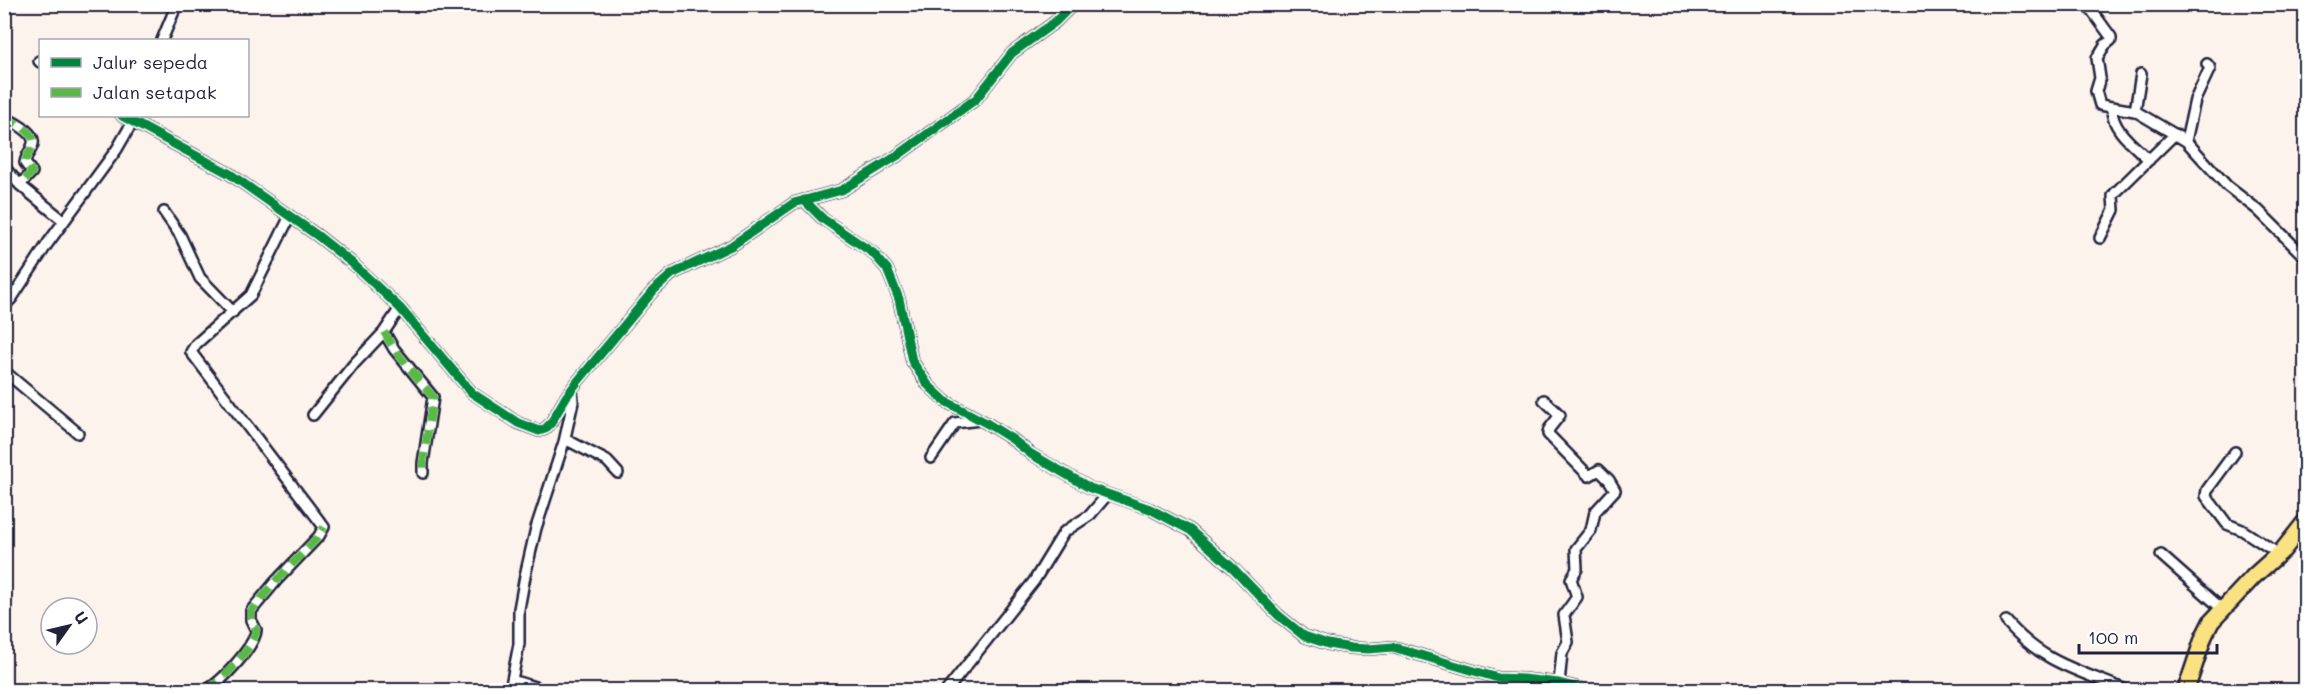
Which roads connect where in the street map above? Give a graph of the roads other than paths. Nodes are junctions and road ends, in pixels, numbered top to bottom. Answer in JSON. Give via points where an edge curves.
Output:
{"nodes":[{"id":1,"x":177,"y":4,"type":"edge"},
{"id":2,"x":1073,"y":4,"type":"edge"},
{"id":3,"x":2087,"y":4,"type":"edge"},
{"id":4,"x":162,"y":39,"type":"edge"},
{"id":5,"x":2207,"y":64,"type":"dead end"},
{"id":6,"x":2140,"y":74,"type":"dead end"},
{"id":7,"x":2112,"y":108,"type":"junction"},
{"id":8,"x":2135,"y":111,"type":"junction"},
{"id":9,"x":4,"y":117,"type":"edge"},
{"id":10,"x":135,"y":119,"type":"edge"},
{"id":11,"x":2175,"y":134,"type":"junction"},
{"id":12,"x":2186,"y":141,"type":"junction"},
{"id":13,"x":2149,"y":160,"type":"junction"},
{"id":14,"x":4,"y":167,"type":"edge"},
{"id":15,"x":20,"y":185,"type":"junction"},
{"id":16,"x":804,"y":200,"type":"junction"},
{"id":17,"x":164,"y":212,"type":"dead end"},
{"id":18,"x":290,"y":216,"type":"junction"},
{"id":19,"x":64,"y":220,"type":"junction"},
{"id":20,"x":2100,"y":238,"type":"dead end"},
{"id":21,"x":2306,"y":258,"type":"edge"},
{"id":22,"x":8,"y":296,"type":"edge"},
{"id":23,"x":4,"y":306,"type":"edge"},
{"id":24,"x":400,"y":308,"type":"junction"},
{"id":25,"x":233,"y":312,"type":"junction"},
{"id":26,"x":384,"y":332,"type":"junction"},
{"id":27,"x":4,"y":370,"type":"edge"},
{"id":28,"x":572,"y":390,"type":"junction"},
{"id":29,"x":1544,"y":400,"type":"dead end"},
{"id":30,"x":313,"y":415,"type":"dead end"},
{"id":31,"x":980,"y":420,"type":"junction"},
{"id":32,"x":78,"y":433,"type":"dead end"},
{"id":33,"x":565,"y":439,"type":"junction"},
{"id":34,"x":2235,"y":452,"type":"dead end"},
{"id":35,"x":931,"y":458,"type":"dead end"},
{"id":36,"x":423,"y":473,"type":"dead end"},
{"id":37,"x":618,"y":473,"type":"dead end"},
{"id":38,"x":1107,"y":495,"type":"junction"},
{"id":39,"x":2306,"y":521,"type":"edge"},
{"id":40,"x":2278,"y":554,"type":"junction"},
{"id":41,"x":2161,"y":555,"type":"dead end"},
{"id":42,"x":2222,"y":609,"type":"junction"},
{"id":43,"x":2006,"y":621,"type":"dead end"},
{"id":44,"x":512,"y":680,"type":"junction"},
{"id":45,"x":1559,"y":683,"type":"junction"},
{"id":46,"x":206,"y":690,"type":"edge"},
{"id":47,"x":510,"y":690,"type":"edge"},
{"id":48,"x":544,"y":690,"type":"edge"},
{"id":49,"x":947,"y":690,"type":"edge"},
{"id":50,"x":1586,"y":690,"type":"edge"},
{"id":51,"x":2126,"y":690,"type":"edge"},
{"id":52,"x":2186,"y":690,"type":"edge"}],
"edges":[{"from":1,"to":4,"type":"street"},
{"from":2,"to":16,"type":"street","via":[[1012,53],[976,99],[958,113],[852,185]]},
{"from":3,"to":7,"type":"street","via":[[2111,37],[2097,56],[2100,78],[2096,91],[2100,105]]},
{"from":5,"to":12,"type":"street","via":[[2210,70],[2195,100]]},
{"from":6,"to":8,"type":"street"},
{"from":7,"to":8,"type":"street"},
{"from":7,"to":13,"type":"street","via":[[2120,130]]},
{"from":8,"to":11,"type":"street"},
{"from":9,"to":15,"type":"street","via":[[33,139],[25,163],[32,172]]},
{"from":10,"to":18,"type":"street","via":[[211,162]]},
{"from":10,"to":19,"type":"street"},
{"from":11,"to":12,"type":"street"},
{"from":11,"to":13,"type":"street"},
{"from":12,"to":21,"type":"street","via":[[2227,186],[2258,210]]},
{"from":13,"to":20,"type":"street","via":[[2113,196],[2114,210]]},
{"from":14,"to":15,"type":"street"},
{"from":15,"to":19,"type":"street"},
{"from":16,"to":28,"type":"street","via":[[718,253],[672,274],[653,291]]},
{"from":16,"to":31,"type":"street","via":[[823,219],[882,262],[899,299],[915,368],[945,401]]},
{"from":17,"to":25,"type":"street","via":[[200,278]]},
{"from":18,"to":24,"type":"street","via":[[352,263]]},
{"from":18,"to":25,"type":"street","via":[[251,295]]},
{"from":19,"to":22,"type":"street"},
{"from":22,"to":23,"type":"street"},
{"from":24,"to":26,"type":"street"},
{"from":24,"to":28,"type":"street","via":[[472,393],[518,423],[539,431],[545,429]]},
{"from":25,"to":46,"type":"street","via":[[191,352],[324,527],[252,611],[254,639],[219,684]]},
{"from":26,"to":30,"type":"street"},
{"from":26,"to":36,"type":"street","via":[[433,397]]},
{"from":27,"to":32,"type":"street"},
{"from":28,"to":33,"type":"street"},
{"from":29,"to":45,"type":"street","via":[[1560,416],[1548,434],[1587,475],[1599,470],[1615,490],[1595,512],[1591,530],[1576,549],[1577,569],[1571,579],[1577,597],[1564,615],[1568,642],[1562,653]]},
{"from":31,"to":35,"type":"street","via":[[955,423]]},
{"from":31,"to":38,"type":"street","via":[[1064,474]]},
{"from":33,"to":37,"type":"street","via":[[607,461]]},
{"from":33,"to":44,"type":"street","via":[[525,576]]},
{"from":34,"to":40,"type":"street","via":[[2206,496],[2229,525]]},
{"from":38,"to":45,"type":"street","via":[[1150,509],[1190,530],[1304,636],[1351,648],[1394,647],[1498,678]]},
{"from":38,"to":49,"type":"street","via":[[1090,515],[1064,532],[1034,581]]},
{"from":39,"to":40,"type":"main road"},
{"from":40,"to":42,"type":"main road"},
{"from":41,"to":42,"type":"street"},
{"from":42,"to":52,"type":"main road","via":[[2207,629]]},
{"from":43,"to":51,"type":"street","via":[[2048,658]]},
{"from":44,"to":47,"type":"street"},
{"from":44,"to":48,"type":"street"},
{"from":45,"to":50,"type":"street"}]}
